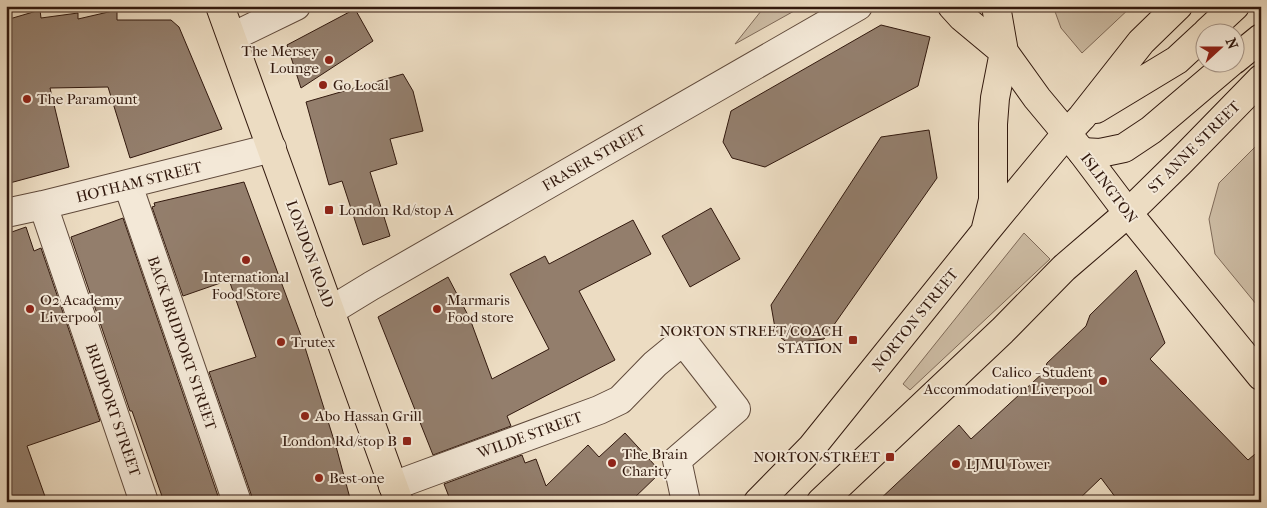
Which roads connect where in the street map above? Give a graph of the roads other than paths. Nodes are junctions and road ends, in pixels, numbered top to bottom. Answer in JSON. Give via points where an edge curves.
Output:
{"nodes":[{"id":1,"x":220,"y":6,"type":"edge"},
{"id":2,"x":296,"y":6,"type":"edge"},
{"id":3,"x":858,"y":6,"type":"edge"},
{"id":4,"x":952,"y":6,"type":"edge"},
{"id":5,"x":996,"y":6,"type":"edge"},
{"id":6,"x":1178,"y":6,"type":"edge"},
{"id":7,"x":1235,"y":6,"type":"edge"},
{"id":8,"x":1218,"y":22,"type":"edge"},
{"id":9,"x":232,"y":37,"type":"junction"},
{"id":10,"x":1261,"y":38,"type":"edge"},
{"id":11,"x":1194,"y":45,"type":"edge"},
{"id":12,"x":1004,"y":52,"type":"junction"},
{"id":13,"x":1244,"y":52,"type":"edge"},
{"id":14,"x":1219,"y":72,"type":"edge"},
{"id":15,"x":1261,"y":79,"type":"edge"},
{"id":16,"x":1077,"y":134,"type":"junction"},
{"id":17,"x":272,"y":148,"type":"junction"},
{"id":18,"x":128,"y":185,"type":"junction"},
{"id":19,"x":43,"y":206,"type":"junction"},
{"id":20,"x":6,"y":213,"type":"edge"},
{"id":21,"x":1128,"y":213,"type":"junction"},
{"id":22,"x":985,"y":232,"type":"junction"},
{"id":23,"x":330,"y":311,"type":"junction"},
{"id":24,"x":1261,"y":376,"type":"edge"},
{"id":25,"x":396,"y":494,"type":"edge"},
{"id":26,"x":140,"y":501,"type":"edge"},
{"id":27,"x":237,"y":502,"type":"edge"},
{"id":28,"x":686,"y":502,"type":"edge"},
{"id":29,"x":758,"y":502,"type":"edge"},
{"id":30,"x":820,"y":502,"type":"edge"}],
"edges":[{"from":1,"to":9,"type":"main road","name":"LONDON ROAD"},
{"from":2,"to":9,"type":"street"},
{"from":3,"to":23,"type":"street","name":"FRASER STREET"},
{"from":4,"to":12,"type":"main road","name":"ISLINGTON"},
{"from":5,"to":12,"type":"main road"},
{"from":6,"to":16,"type":"main road","via":[[1141,42]]},
{"from":7,"to":8,"type":"main road"},
{"from":9,"to":17,"type":"main road","name":"LONDON ROAD"},
{"from":10,"to":13,"type":"main road"},
{"from":11,"to":16,"type":"main road"},
{"from":12,"to":16,"type":"main road","name":"ISLINGTON","via":[[1037,98]]},
{"from":12,"to":22,"type":"main road","via":[[993,124],[993,200]]},
{"from":14,"to":16,"type":"main road","via":[[1151,130],[1124,148],[1100,154]]},
{"from":15,"to":21,"type":"main road","name":"ST ANNE STREET"},
{"from":16,"to":21,"type":"main road","name":"ISLINGTON"},
{"from":16,"to":22,"type":"main road","name":"NORTON STREET"},
{"from":17,"to":18,"type":"street","name":"HOTHAM STREET"},
{"from":17,"to":23,"type":"main road","name":"LONDON ROAD"},
{"from":18,"to":19,"type":"street","name":"HOTHAM STREET"},
{"from":18,"to":27,"type":"street","name":"BACK BRIDPORT STREET"},
{"from":19,"to":20,"type":"street","name":"HOTHAM STREET"},
{"from":19,"to":26,"type":"street","name":"BRIDPORT STREET"},
{"from":21,"to":24,"type":"main road","name":"ISLINGTON"},
{"from":21,"to":30,"type":"main road","via":[[1064,268],[1002,331]]},
{"from":22,"to":29,"type":"main road","name":"NORTON STREET","via":[[812,447]]},
{"from":23,"to":25,"type":"main road","name":"LONDON ROAD"},
{"from":25,"to":28,"type":"street","name":"WILDE STREET","via":[[620,400],[683,341],[736,409],[677,460]]}]}
